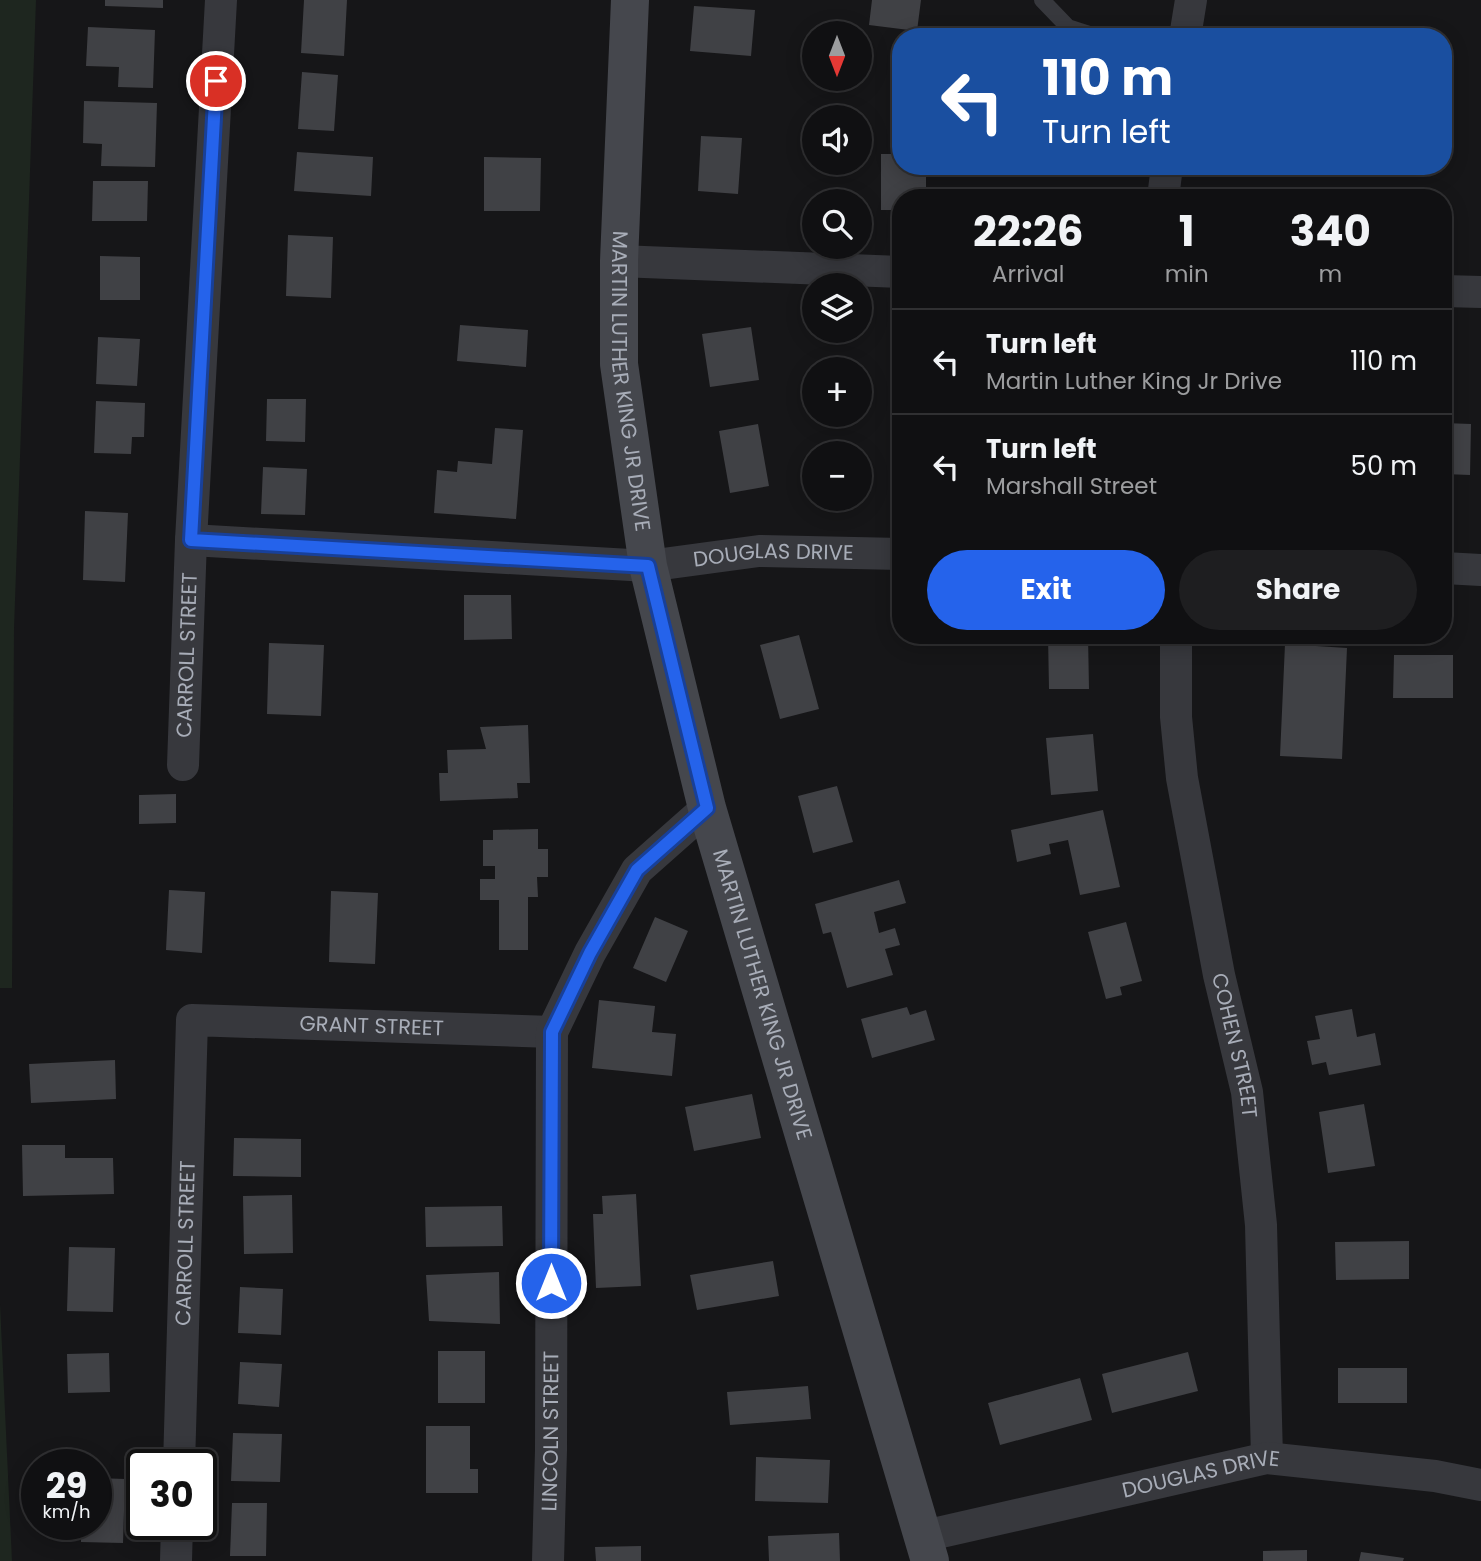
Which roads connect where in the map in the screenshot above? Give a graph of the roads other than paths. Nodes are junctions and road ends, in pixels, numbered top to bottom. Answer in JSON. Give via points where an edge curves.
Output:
{"nodes":[{"id":1,"x":221,"y":0,"type":"edge"},
{"id":2,"x":630,"y":0,"type":"edge"},
{"id":3,"x":1042,"y":0,"type":"edge"},
{"id":4,"x":1191,"y":0,"type":"edge"},
{"id":5,"x":1071,"y":28,"type":"edge"},
{"id":6,"x":1186,"y":28,"type":"edge"},
{"id":7,"x":619,"y":261,"type":"junction"},
{"id":8,"x":892,"y":272,"type":"edge"},
{"id":9,"x":1452,"y":291,"type":"edge"},
{"id":10,"x":1481,"y":292,"type":"edge"},
{"id":11,"x":191,"y":540,"type":"junction"},
{"id":12,"x":892,"y":554,"type":"edge"},
{"id":13,"x":648,"y":566,"type":"junction"},
{"id":14,"x":1452,"y":568,"type":"edge"},
{"id":15,"x":1481,"y":569,"type":"edge"},
{"id":16,"x":1176,"y":644,"type":"edge"},
{"id":17,"x":183,"y":765,"type":"dead end"},
{"id":18,"x":707,"y":808,"type":"junction"},
{"id":19,"x":192,"y":1020,"type":"joint"},
{"id":20,"x":552,"y":1032,"type":"junction"},
{"id":21,"x":179,"y":1449,"type":"edge"},
{"id":22,"x":1267,"y":1458,"type":"junction"},
{"id":23,"x":1481,"y":1485,"type":"edge"},
{"id":24,"x":177,"y":1540,"type":"edge"},
{"id":25,"x":927,"y":1549,"type":"edge"},
{"id":26,"x":176,"y":1561,"type":"edge"},
{"id":27,"x":548,"y":1561,"type":"edge"}],
"edges":[{"from":1,"to":11,"type":"street","name":"CARROLL STREET"},
{"from":2,"to":7,"type":"street","name":"MARTIN LUTHER KING JR DRIVE"},
{"from":3,"to":5,"type":"lane"},
{"from":4,"to":6,"type":"street"},
{"from":7,"to":8,"type":"street"},
{"from":7,"to":13,"type":"street","name":"MARTIN LUTHER KING JR DRIVE","via":[[619,364]]},
{"from":9,"to":10,"type":"street"},
{"from":11,"to":13,"type":"street","name":"DOUGLAS DRIVE"},
{"from":11,"to":17,"type":"street","name":"CARROLL STREET"},
{"from":12,"to":13,"type":"street","name":"DOUGLAS DRIVE","via":[[759,551]]},
{"from":13,"to":18,"type":"street","name":"MARTIN LUTHER KING JR DRIVE"},
{"from":14,"to":15,"type":"street"},
{"from":16,"to":22,"type":"street","name":"COHEN STREET","via":[[1182,778],[1247,1092],[1261,1225]]},
{"from":18,"to":20,"type":"street","name":"LINCOLN STREET","via":[[637,870]]},
{"from":18,"to":25,"type":"street","name":"MARTIN LUTHER KING JR DRIVE"},
{"from":19,"to":20,"type":"street","name":"GRANT STREET"},
{"from":19,"to":21,"type":"street","name":"CARROLL STREET"},
{"from":20,"to":27,"type":"street","name":"LINCOLN STREET"},
{"from":22,"to":23,"type":"street","name":"DOUGLAS DRIVE"},
{"from":22,"to":25,"type":"street","name":"DOUGLAS DRIVE"},
{"from":24,"to":26,"type":"street"}]}
